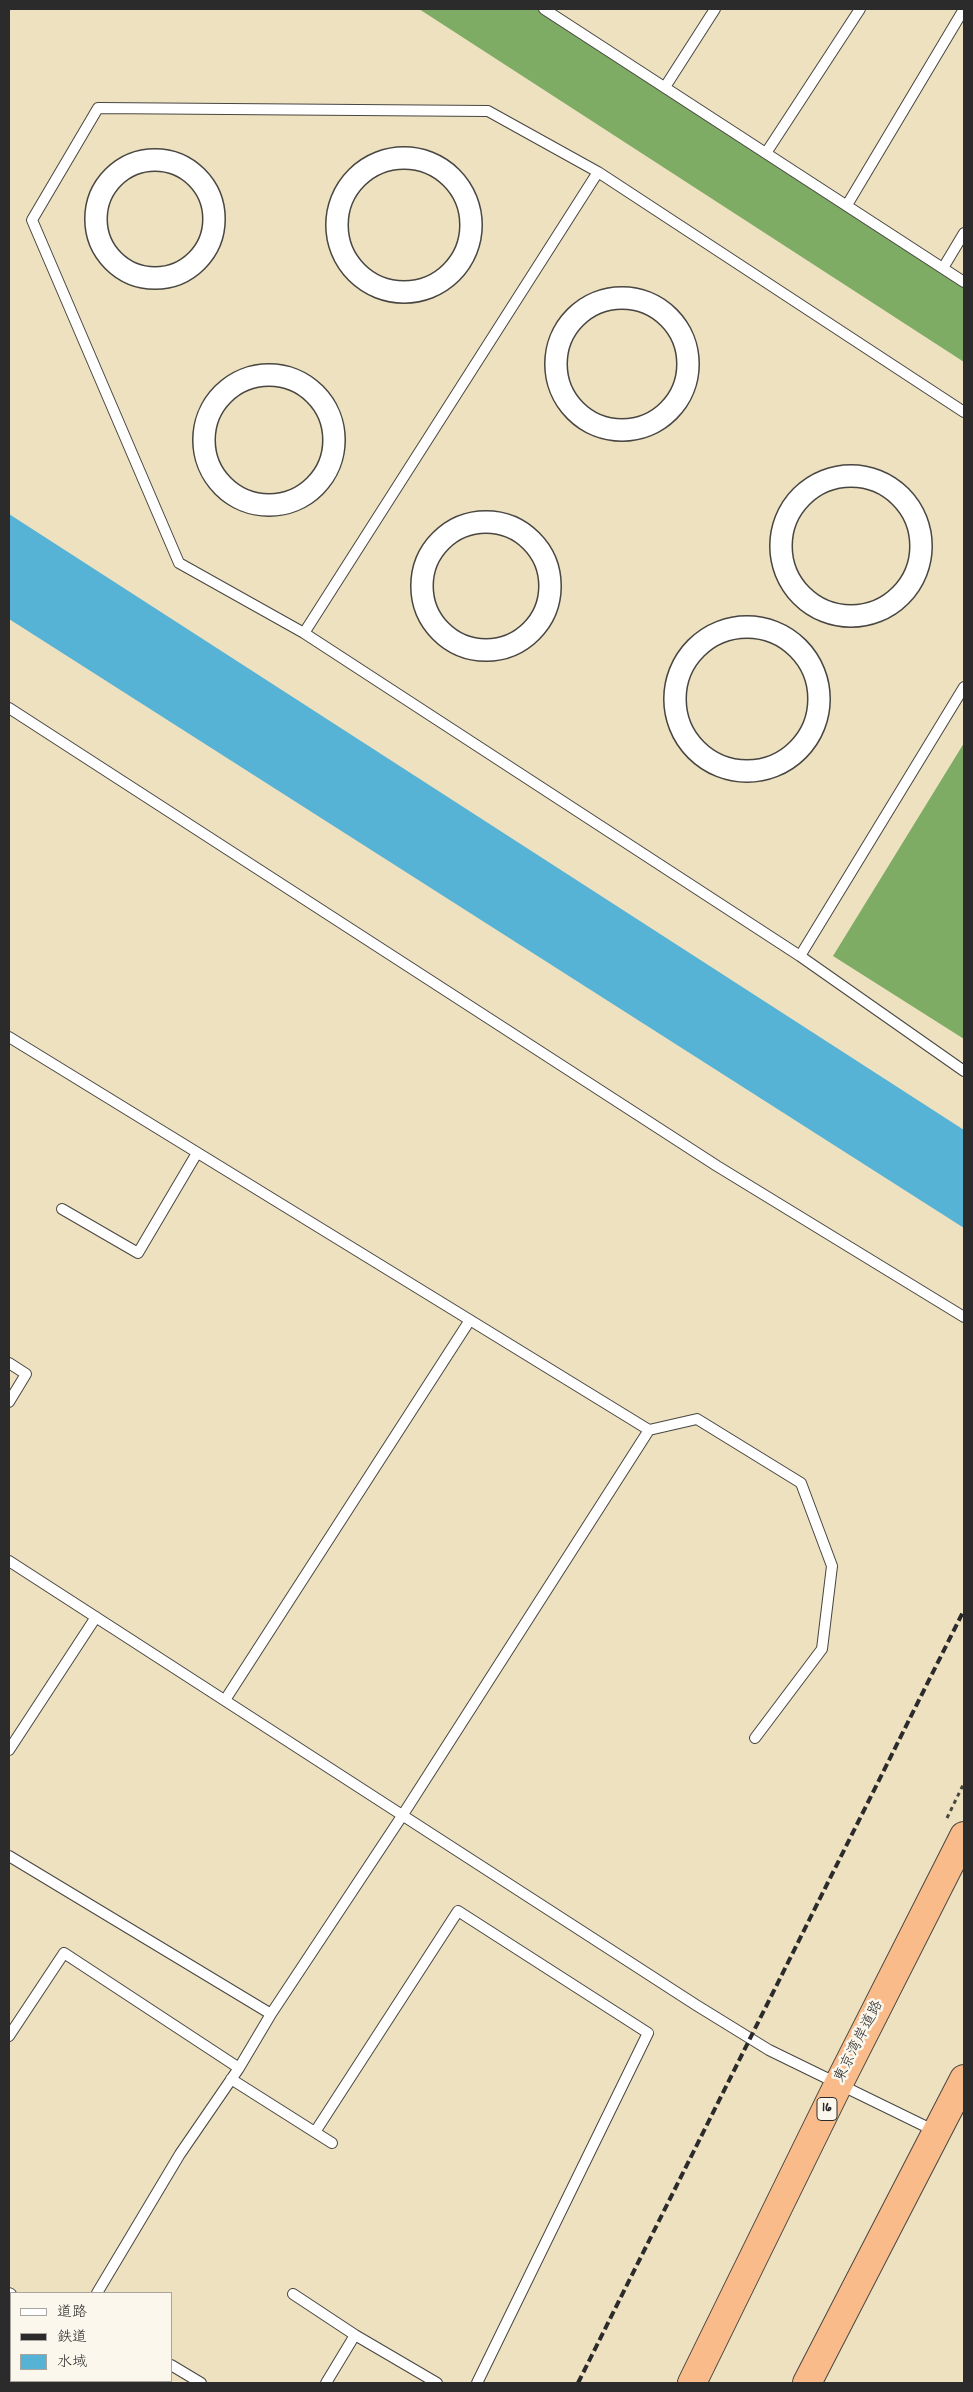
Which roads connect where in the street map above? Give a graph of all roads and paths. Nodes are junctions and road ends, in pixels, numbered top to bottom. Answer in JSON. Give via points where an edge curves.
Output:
{"nodes":[{"id":1,"x":544,"y":9,"type":"edge"},
{"id":2,"x":715,"y":9,"type":"edge"},
{"id":3,"x":860,"y":9,"type":"edge"},
{"id":4,"x":964,"y":9,"type":"edge"},
{"id":5,"x":665,"y":87,"type":"junction"},
{"id":6,"x":766,"y":153,"type":"junction"},
{"id":7,"x":374,"y":165,"type":"joint"},
{"id":8,"x":598,"y":172,"type":"junction"},
{"id":9,"x":113,"y":176,"type":"joint"},
{"id":10,"x":847,"y":205,"type":"junction"},
{"id":11,"x":964,"y":233,"type":"edge"},
{"id":12,"x":944,"y":268,"type":"junction"},
{"id":13,"x":964,"y":282,"type":"edge"},
{"id":14,"x":592,"y":304,"type":"joint"},
{"id":15,"x":228,"y":389,"type":"joint"},
{"id":16,"x":964,"y":412,"type":"edge"},
{"id":17,"x":829,"y":479,"type":"joint"},
{"id":18,"x":458,"y":528,"type":"joint"},
{"id":19,"x":722,"y":630,"type":"joint"},
{"id":20,"x":304,"y":633,"type":"junction"},
{"id":21,"x":964,"y":687,"type":"edge"},
{"id":22,"x":9,"y":708,"type":"edge"},
{"id":23,"x":800,"y":956,"type":"junction"},
{"id":24,"x":9,"y":1037,"type":"edge"},
{"id":25,"x":964,"y":1071,"type":"edge"},
{"id":26,"x":197,"y":1153,"type":"junction"},
{"id":27,"x":62,"y":1209,"type":"dead end"},
{"id":28,"x":964,"y":1317,"type":"edge"},
{"id":29,"x":470,"y":1320,"type":"junction"},
{"id":30,"x":9,"y":1363,"type":"edge"},
{"id":31,"x":9,"y":1402,"type":"edge"},
{"id":32,"x":650,"y":1430,"type":"junction"},
{"id":33,"x":9,"y":1561,"type":"edge"},
{"id":34,"x":96,"y":1617,"type":"junction"},
{"id":35,"x":224,"y":1700,"type":"junction"},
{"id":36,"x":754,"y":1738,"type":"dead end"},
{"id":37,"x":9,"y":1750,"type":"edge"},
{"id":38,"x":402,"y":1816,"type":"junction"},
{"id":39,"x":964,"y":1836,"type":"edge"},
{"id":40,"x":9,"y":1856,"type":"edge"},
{"id":41,"x":271,"y":2014,"type":"junction"},
{"id":42,"x":9,"y":2036,"type":"edge"},
{"id":43,"x":239,"y":2068,"type":"junction"},
{"id":44,"x":231,"y":2079,"type":"junction"},
{"id":45,"x":964,"y":2079,"type":"edge"},
{"id":46,"x":838,"y":2086,"type":"junction"},
{"id":47,"x":315,"y":2132,"type":"junction"},
{"id":48,"x":938,"y":2133,"type":"junction"},
{"id":49,"x":332,"y":2143,"type":"dead end"},
{"id":50,"x":98,"y":2292,"type":"edge"},
{"id":51,"x":292,"y":2294,"type":"dead end"},
{"id":52,"x":355,"y":2335,"type":"junction"},
{"id":53,"x":172,"y":2366,"type":"edge"},
{"id":54,"x":808,"y":2379,"type":"edge"},
{"id":55,"x":423,"y":2380,"type":"edge"},
{"id":56,"x":201,"y":2383,"type":"edge"},
{"id":57,"x":326,"y":2383,"type":"edge"},
{"id":58,"x":437,"y":2383,"type":"edge"},
{"id":59,"x":477,"y":2383,"type":"edge"},
{"id":60,"x":692,"y":2383,"type":"edge"}],
"edges":[{"from":1,"to":5,"type":"lane"},
{"from":2,"to":5,"type":"lane"},
{"from":3,"to":6,"type":"lane"},
{"from":4,"to":10,"type":"lane"},
{"from":5,"to":6,"type":"lane"},
{"from":6,"to":10,"type":"lane"},
{"from":7,"to":7,"type":"street","via":[[396,158],[419,159],[441,168],[458,184],[469,205],[472,229],[468,246],[457,266],[440,282],[423,289],[399,292],[377,286],[347,260],[338,239],[337,221],[342,198],[355,179]]},
{"from":8,"to":16,"type":"lane"},
{"from":8,"to":20,"type":"lane"},
{"from":8,"to":20,"type":"lane","via":[[488,111],[98,108],[32,220],[179,563]]},
{"from":9,"to":9,"type":"street","via":[[130,164],[150,159],[181,165],[198,177],[210,194],[215,212],[213,233],[205,252],[190,267],[172,276],[144,278],[124,270],[108,257],[95,223],[97,202]]},
{"from":10,"to":12,"type":"lane"},
{"from":11,"to":12,"type":"lane"},
{"from":12,"to":13,"type":"lane"},
{"from":14,"to":14,"type":"street","via":[[615,297],[638,299],[659,308],[672,319],[684,339],[689,361],[688,378],[679,399],[663,416],[648,425],[625,430],[602,427],[588,421],[571,406],[559,386],[556,368],[558,345],[568,324]]},
{"from":15,"to":15,"type":"street","via":[[248,378],[271,375],[293,380],[312,391],[326,409],[334,445],[329,467],[311,490],[291,502],[269,506],[251,503],[230,493],[214,477],[203,448],[204,426],[213,405]]},
{"from":17,"to":17,"type":"street","via":[[853,475],[877,480],[897,492],[913,510],[921,533],[921,560],[912,583],[882,609],[858,616],[833,614],[818,608],[799,593],[786,572],[781,551],[783,526],[794,504],[812,487]]},
{"from":18,"to":18,"type":"street","via":[[480,522],[502,524],[526,535],[541,552],[549,573],[550,592],[544,614],[524,639],[503,649],[482,651],[460,646],[441,634],[432,623],[423,603],[421,580],[428,558],[441,540]]},
{"from":19,"to":19,"type":"street","via":[[748,626],[772,631],[794,643],[809,660],[819,683],[818,717],[808,740],[795,755],[773,767],[739,772],[715,764],[694,750],[676,716],[675,691],[679,672],[693,650]]},
{"from":20,"to":23,"type":"lane"},
{"from":21,"to":23,"type":"lane"},
{"from":22,"to":28,"type":"lane","via":[[717,1166]]},
{"from":23,"to":25,"type":"lane"},
{"from":24,"to":26,"type":"lane"},
{"from":26,"to":27,"type":"lane","via":[[138,1253]]},
{"from":26,"to":29,"type":"lane"},
{"from":29,"to":32,"type":"lane"},
{"from":29,"to":35,"type":"lane"},
{"from":30,"to":31,"type":"lane","via":[[26,1374]]},
{"from":32,"to":36,"type":"lane","via":[[697,1419],[802,1483],[832,1566],[822,1649]]},
{"from":32,"to":38,"type":"lane"},
{"from":33,"to":34,"type":"lane"},
{"from":34,"to":35,"type":"lane"},
{"from":34,"to":37,"type":"lane"},
{"from":35,"to":38,"type":"lane"},
{"from":38,"to":41,"type":"lane"},
{"from":38,"to":46,"type":"lane","via":[[696,2005],[769,2050]]},
{"from":39,"to":46,"type":"highway","name":"東京湾岸道路","number":"16"},
{"from":40,"to":41,"type":"lane"},
{"from":41,"to":43,"type":"lane"},
{"from":42,"to":43,"type":"lane","via":[[64,1953]]},
{"from":43,"to":44,"type":"lane"},
{"from":44,"to":47,"type":"lane"},
{"from":44,"to":50,"type":"lane","via":[[180,2154]]},
{"from":45,"to":48,"type":"highway"},
{"from":46,"to":48,"type":"lane"},
{"from":46,"to":60,"type":"highway","name":"東京湾岸道路","number":"16"},
{"from":47,"to":49,"type":"lane"},
{"from":47,"to":59,"type":"lane","via":[[458,1911],[648,2033]]},
{"from":48,"to":54,"type":"highway"},
{"from":51,"to":52,"type":"lane"},
{"from":52,"to":55,"type":"lane"},
{"from":52,"to":57,"type":"lane"},
{"from":53,"to":56,"type":"lane"},
{"from":55,"to":58,"type":"lane"}]}
